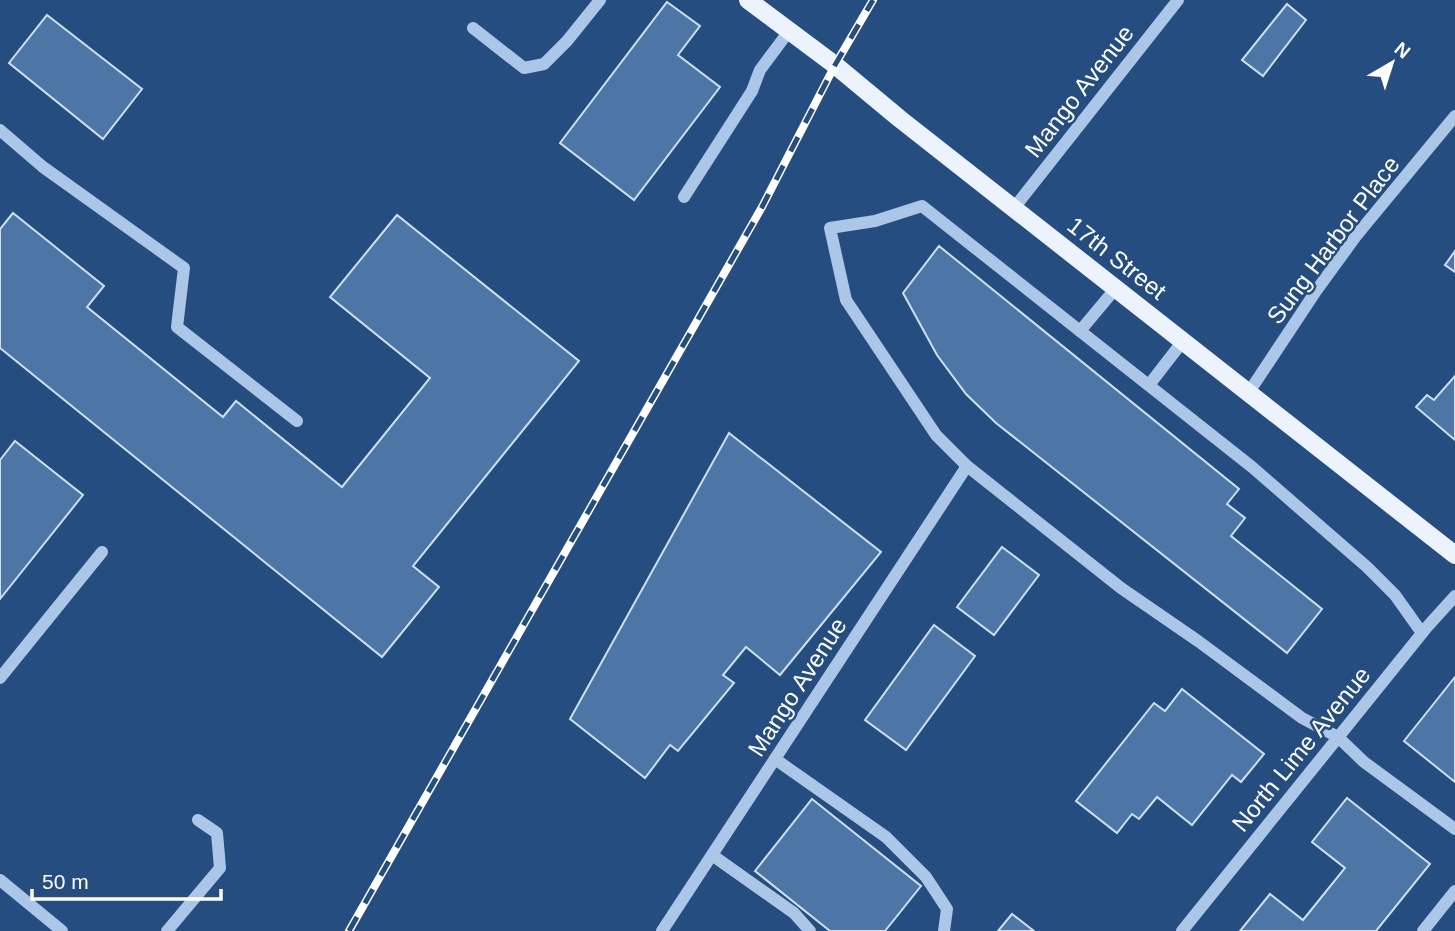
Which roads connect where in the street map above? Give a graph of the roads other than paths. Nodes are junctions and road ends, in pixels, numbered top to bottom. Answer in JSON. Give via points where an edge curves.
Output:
{"nodes":[{"id":1,"x":600,"y":0,"type":"edge"},
{"id":2,"x":748,"y":0,"type":"edge"},
{"id":3,"x":1178,"y":0,"type":"edge"},
{"id":4,"x":473,"y":28,"type":"dead end"},
{"id":5,"x":789,"y":31,"type":"junction"},
{"id":6,"x":1455,"y":116,"type":"edge"},
{"id":7,"x":0,"y":130,"type":"edge"},
{"id":8,"x":684,"y":197,"type":"dead end"},
{"id":9,"x":1014,"y":208,"type":"junction"},
{"id":10,"x":1116,"y":288,"type":"junction"},
{"id":11,"x":1080,"y":331,"type":"junction"},
{"id":12,"x":1183,"y":341,"type":"junction"},
{"id":13,"x":1149,"y":385,"type":"junction"},
{"id":14,"x":1249,"y":393,"type":"junction"},
{"id":15,"x":298,"y":421,"type":"dead end"},
{"id":16,"x":967,"y":466,"type":"junction"},
{"id":17,"x":102,"y":552,"type":"dead end"},
{"id":18,"x":1455,"y":555,"type":"edge"},
{"id":19,"x":1455,"y":596,"type":"edge"},
{"id":20,"x":1422,"y":633,"type":"junction"},
{"id":21,"x":0,"y":678,"type":"edge"},
{"id":22,"x":1338,"y":737,"type":"junction"},
{"id":23,"x":775,"y":759,"type":"junction"},
{"id":24,"x":198,"y":820,"type":"dead end"},
{"id":25,"x":1455,"y":829,"type":"edge"},
{"id":26,"x":712,"y":855,"type":"junction"},
{"id":27,"x":0,"y":880,"type":"edge"},
{"id":28,"x":1455,"y":891,"type":"edge"},
{"id":29,"x":667,"y":929,"type":"edge"},
{"id":30,"x":62,"y":931,"type":"edge"},
{"id":31,"x":167,"y":931,"type":"edge"},
{"id":32,"x":810,"y":931,"type":"edge"},
{"id":33,"x":944,"y":931,"type":"edge"},
{"id":34,"x":1182,"y":931,"type":"edge"},
{"id":35,"x":1423,"y":931,"type":"edge"}],
"edges":[{"from":1,"to":4,"type":"street","via":[[544,64],[524,68]]},
{"from":2,"to":5,"type":"main road","name":"17th Street"},
{"from":3,"to":9,"type":"street","name":"Mango Avenue"},
{"from":5,"to":8,"type":"street","via":[[760,70],[752,92]]},
{"from":5,"to":9,"type":"main road","name":"17th Street"},
{"from":6,"to":14,"type":"street","name":"Sung Harbor Place","via":[[1356,236]]},
{"from":7,"to":15,"type":"street","via":[[43,167],[184,268],[177,327]]},
{"from":9,"to":10,"type":"main road","name":"17th Street"},
{"from":10,"to":11,"type":"street"},
{"from":10,"to":12,"type":"main road","name":"17th Street"},
{"from":11,"to":13,"type":"street"},
{"from":11,"to":16,"type":"street","via":[[922,206],[875,221],[830,228],[846,300],[936,435]]},
{"from":12,"to":13,"type":"street"},
{"from":12,"to":14,"type":"main road","name":"17th Street"},
{"from":13,"to":20,"type":"street","via":[[1367,567],[1395,595]]},
{"from":14,"to":18,"type":"main road","name":"17th Street"},
{"from":16,"to":22,"type":"street","via":[[1121,588],[1303,718]]},
{"from":16,"to":23,"type":"street","name":"Mango Avenue"},
{"from":17,"to":21,"type":"street"},
{"from":19,"to":20,"type":"street","name":"North Lime Avenue"},
{"from":20,"to":22,"type":"street","name":"North Lime Avenue"},
{"from":22,"to":25,"type":"street","via":[[1364,762]]},
{"from":22,"to":34,"type":"street","name":"North Lime Avenue"},
{"from":23,"to":26,"type":"street","name":"Mango Avenue"},
{"from":23,"to":33,"type":"street","via":[[886,837],[926,877],[947,909]]},
{"from":24,"to":31,"type":"street","via":[[217,833],[220,868]]},
{"from":26,"to":29,"type":"street","name":"Mango Avenue"},
{"from":26,"to":32,"type":"street","via":[[794,914]]},
{"from":27,"to":30,"type":"street"},
{"from":28,"to":35,"type":"street"}]}
